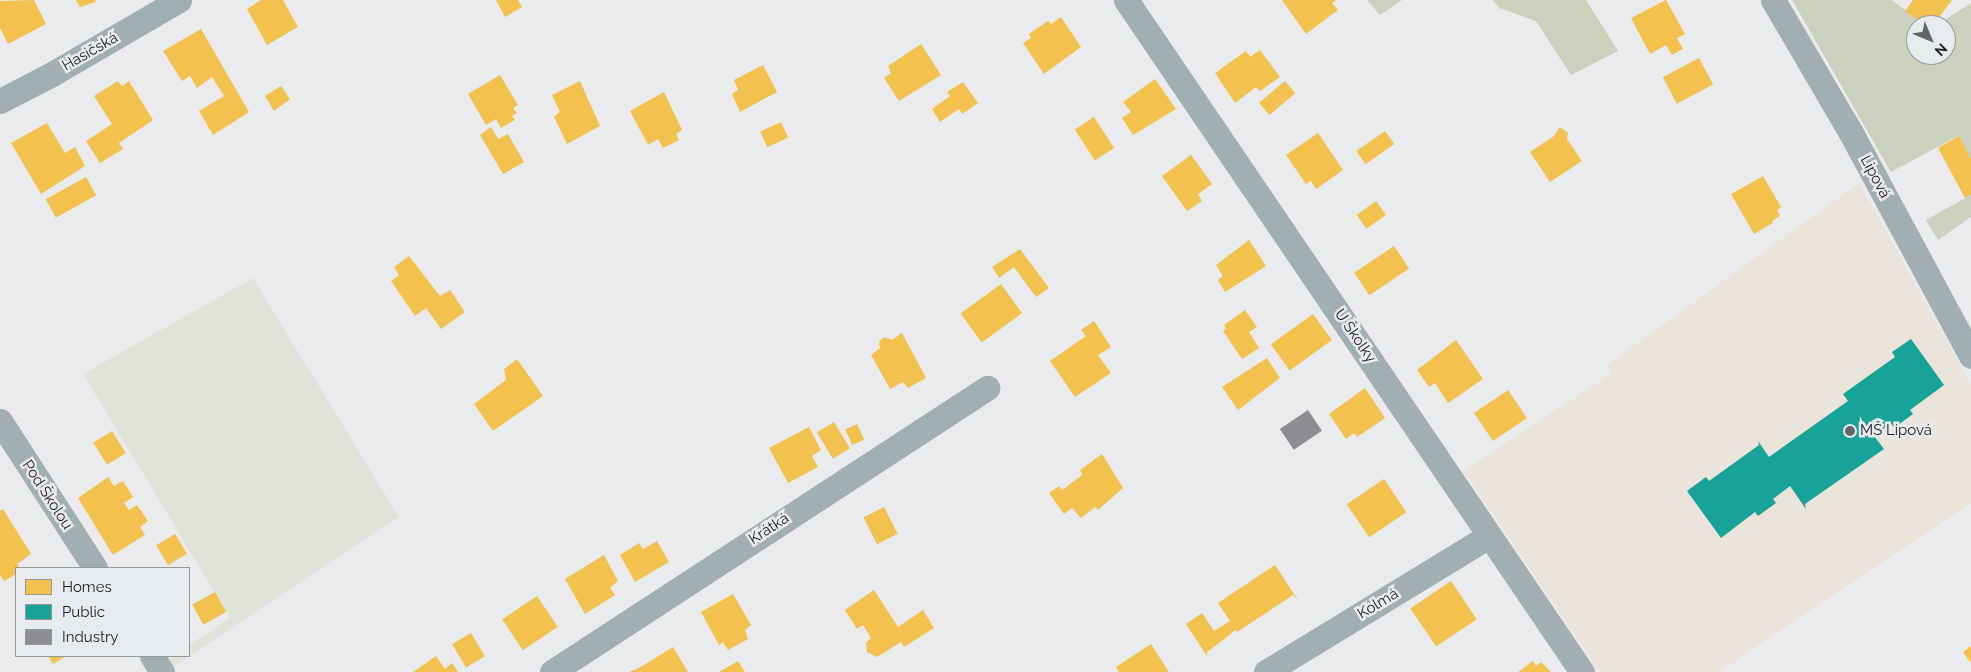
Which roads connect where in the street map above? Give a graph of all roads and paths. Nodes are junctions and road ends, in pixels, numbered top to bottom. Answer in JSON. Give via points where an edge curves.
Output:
{"nodes":[{"id":1,"x":179,"y":0,"type":"edge"},
{"id":2,"x":1126,"y":0,"type":"edge"},
{"id":3,"x":1773,"y":0,"type":"edge"},
{"id":4,"x":0,"y":100,"type":"edge"},
{"id":5,"x":1971,"y":356,"type":"edge"},
{"id":6,"x":987,"y":388,"type":"dead end"},
{"id":7,"x":0,"y":421,"type":"edge"},
{"id":8,"x":1489,"y":536,"type":"junction"},
{"id":9,"x":94,"y":567,"type":"edge"},
{"id":10,"x":153,"y":657,"type":"edge"},
{"id":11,"x":162,"y":672,"type":"edge"},
{"id":12,"x":552,"y":672,"type":"edge"},
{"id":13,"x":1266,"y":672,"type":"edge"},
{"id":14,"x":1582,"y":672,"type":"edge"}],
"edges":[{"from":1,"to":4,"type":"street","name":"Hasičská","via":[[52,74]]},
{"from":2,"to":8,"type":"street","name":"U Školky"},
{"from":3,"to":5,"type":"street","name":"Lipová","via":[[1851,133]]},
{"from":6,"to":12,"type":"street","name":"Krátká"},
{"from":7,"to":9,"type":"street","name":"Pod Školou"},
{"from":8,"to":13,"type":"street","name":"Kolmá"},
{"from":8,"to":14,"type":"street","name":"U Školky"},
{"from":10,"to":11,"type":"street"}]}
